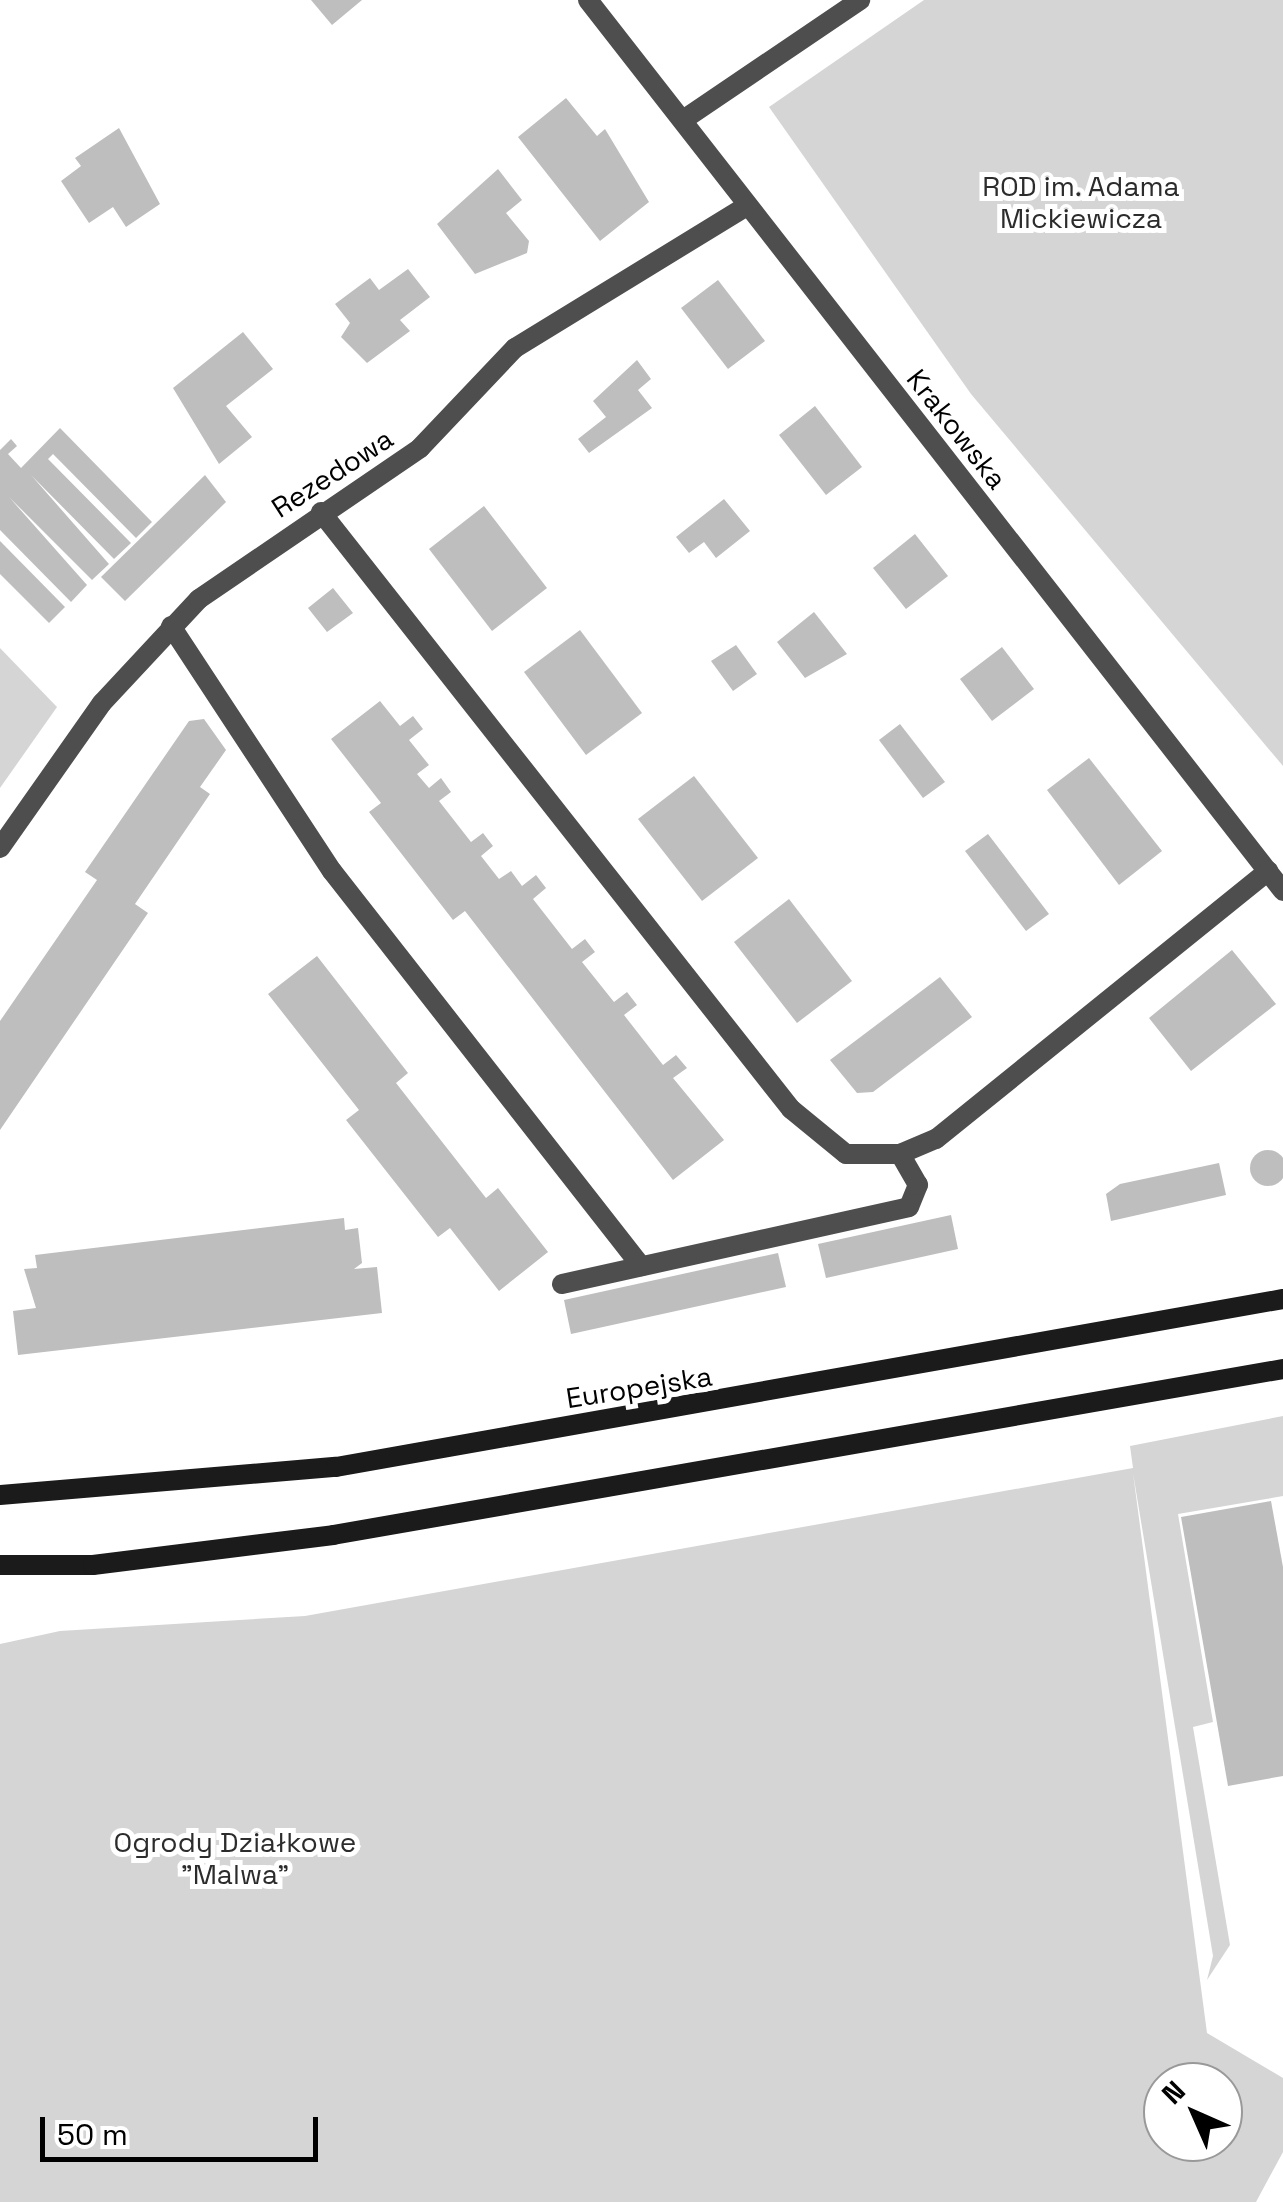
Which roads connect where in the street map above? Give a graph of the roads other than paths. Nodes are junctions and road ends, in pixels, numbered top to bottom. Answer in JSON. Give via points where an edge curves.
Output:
{"nodes":[{"id":1,"x":588,"y":0,"type":"edge"},
{"id":2,"x":860,"y":0,"type":"edge"},
{"id":3,"x":683,"y":120,"type":"junction"},
{"id":4,"x":748,"y":205,"type":"junction"},
{"id":5,"x":321,"y":512,"type":"junction"},
{"id":6,"x":171,"y":626,"type":"junction"},
{"id":7,"x":0,"y":848,"type":"edge"},
{"id":8,"x":1268,"y":871,"type":"junction"},
{"id":9,"x":1283,"y":890,"type":"edge"},
{"id":10,"x":900,"y":1154,"type":"junction"},
{"id":11,"x":641,"y":1266,"type":"junction"},
{"id":12,"x":562,"y":1284,"type":"dead end"},
{"id":13,"x":1283,"y":1299,"type":"edge"},
{"id":14,"x":1283,"y":1369,"type":"edge"},
{"id":15,"x":0,"y":1495,"type":"edge"},
{"id":16,"x":0,"y":1565,"type":"edge"}],
"edges":[{"from":1,"to":3,"type":"street","name":"Krakowska"},
{"from":2,"to":3,"type":"street"},
{"from":3,"to":4,"type":"street","name":"Krakowska"},
{"from":4,"to":5,"type":"street","name":"Rezedowa","via":[[515,348],[456,418]]},
{"from":4,"to":8,"type":"street","name":"Krakowska"},
{"from":5,"to":6,"type":"street","name":"Rezedowa"},
{"from":5,"to":10,"type":"street","via":[[814,1134],[846,1154]]},
{"from":6,"to":7,"type":"street","name":"Rezedowa","via":[[102,703]]},
{"from":6,"to":11,"type":"street","via":[[332,870]]},
{"from":8,"to":9,"type":"street","name":"Krakowska"},
{"from":8,"to":10,"type":"street","via":[[936,1139]]},
{"from":10,"to":11,"type":"street","via":[[918,1185],[909,1206]]},
{"from":11,"to":12,"type":"street"},
{"from":13,"to":15,"type":"main road","name":"Europejska","via":[[336,1467]]},
{"from":14,"to":16,"type":"main road","via":[[333,1535],[93,1565]]}]}
